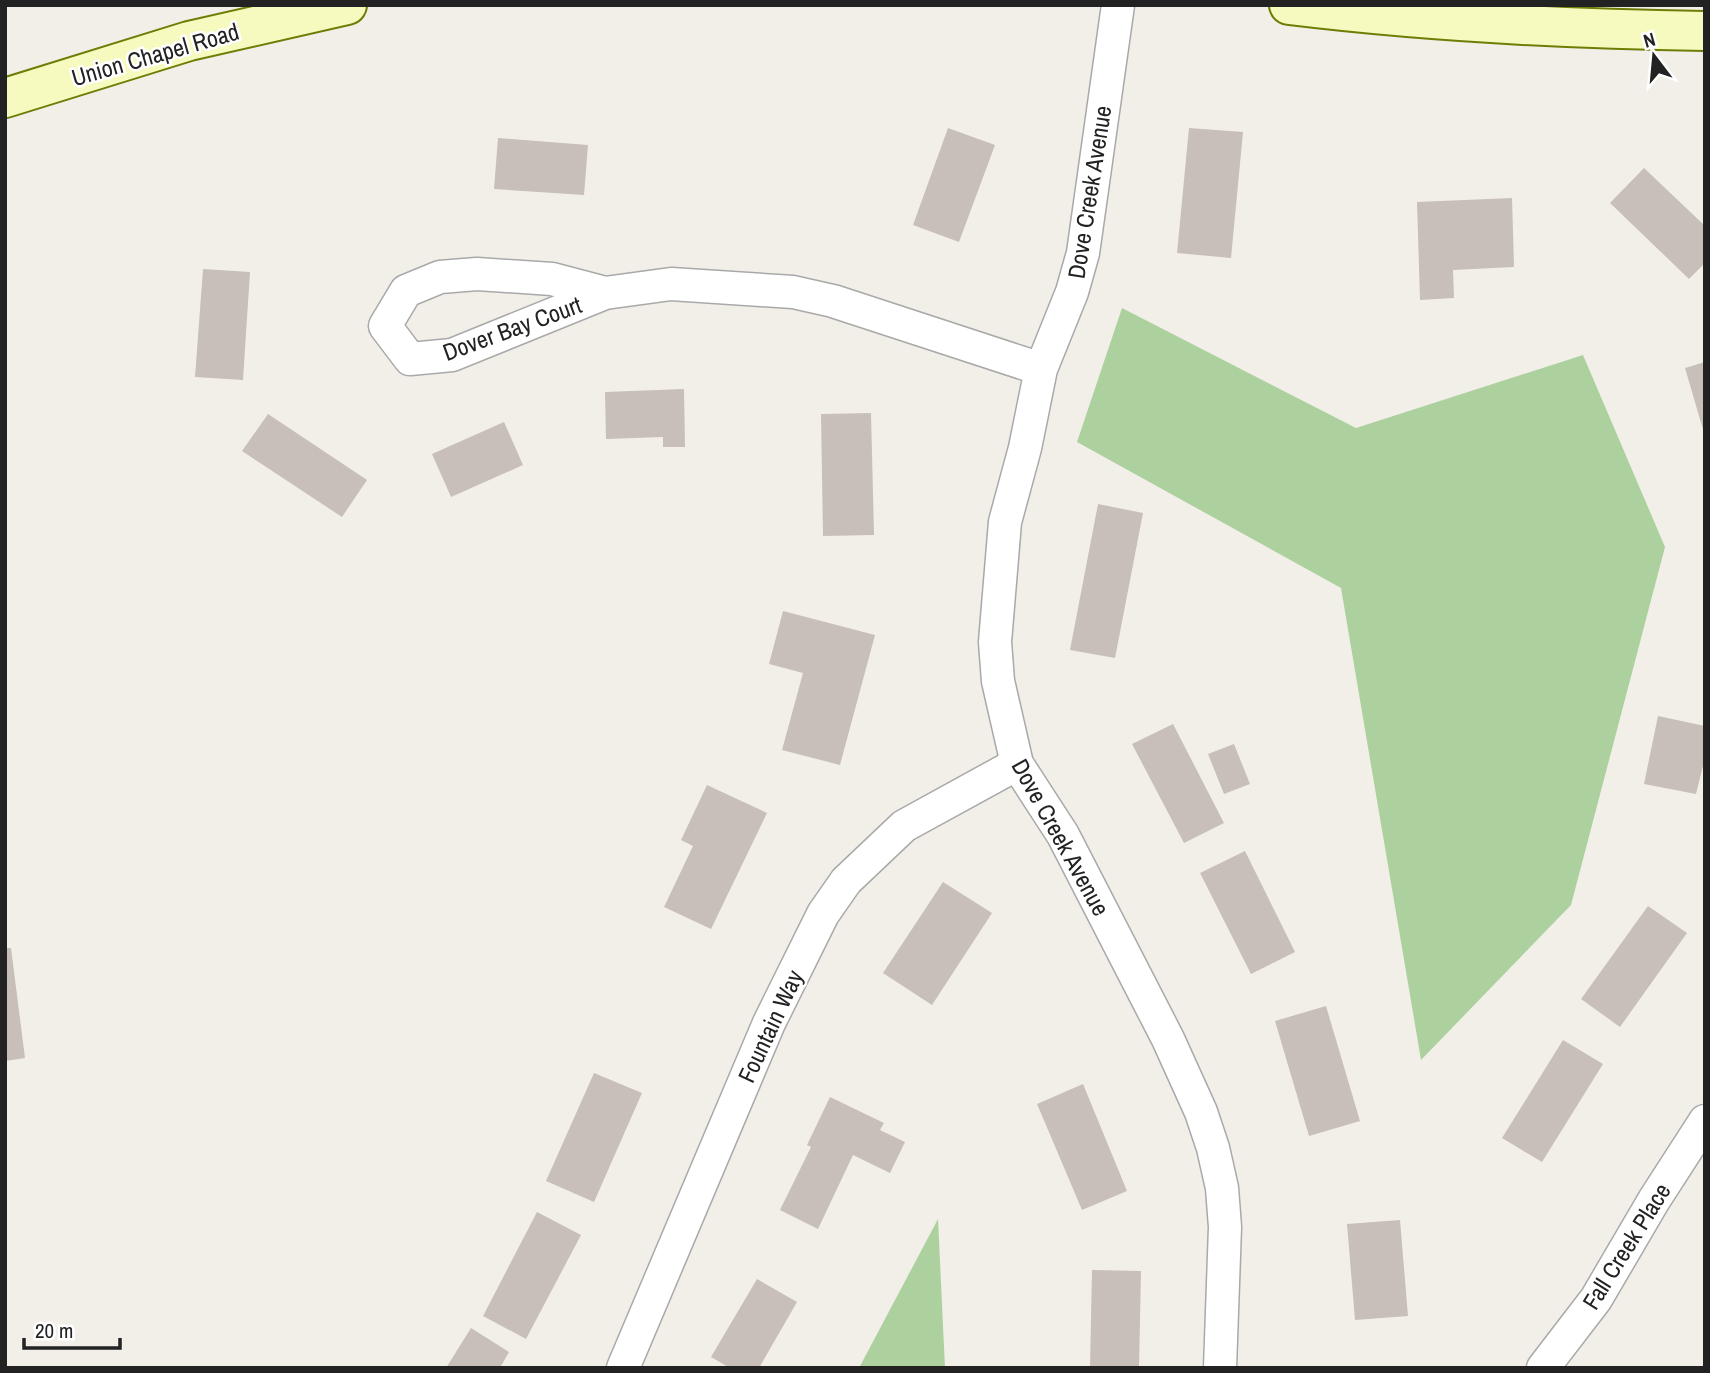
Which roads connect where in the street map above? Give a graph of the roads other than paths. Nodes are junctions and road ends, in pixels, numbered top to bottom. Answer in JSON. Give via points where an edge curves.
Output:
{"nodes":[{"id":1,"x":347,"y":5,"type":"edge"},
{"id":2,"x":1118,"y":5,"type":"edge"},
{"id":3,"x":1289,"y":5,"type":"edge"},
{"id":4,"x":1705,"y":31,"type":"edge"},
{"id":5,"x":5,"y":98,"type":"edge"},
{"id":6,"x":605,"y":293,"type":"junction"},
{"id":7,"x":1041,"y":369,"type":"junction"},
{"id":8,"x":1017,"y":764,"type":"junction"},
{"id":9,"x":1705,"y":1121,"type":"edge"},
{"id":10,"x":623,"y":1368,"type":"edge"},
{"id":11,"x":1220,"y":1368,"type":"edge"},
{"id":12,"x":1543,"y":1368,"type":"edge"}],
"edges":[{"from":1,"to":5,"type":"street","name":"Union Chapel Road","via":[[189,41]]},
{"from":2,"to":7,"type":"street","name":"Dove Creek Avenue","via":[[1083,253]]},
{"from":3,"to":4,"type":"street","via":[[1558,28]]},
{"from":6,"to":6,"type":"street","name":"Dover Bay Court","via":[[552,279],[477,274],[440,277],[406,291],[385,326],[410,359],[452,355]]},
{"from":6,"to":7,"type":"street","name":"Dover Bay Court","via":[[671,285],[793,292]]},
{"from":7,"to":8,"type":"street","name":"Dove Creek Avenue","via":[[1005,522],[995,642],[998,681]]},
{"from":8,"to":10,"type":"street","name":"Fountain Way","via":[[904,826],[846,881],[823,915],[769,1023]]},
{"from":8,"to":11,"type":"street","name":"Dove Creek Avenue","via":[[1063,835],[1201,1111],[1222,1188],[1225,1227]]},
{"from":9,"to":12,"type":"street","name":"Fall Creek Place","via":[[1596,1299]]}]}
